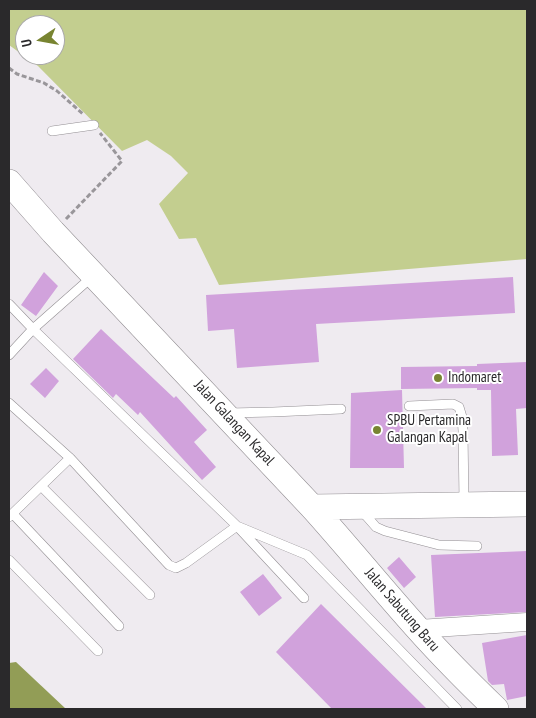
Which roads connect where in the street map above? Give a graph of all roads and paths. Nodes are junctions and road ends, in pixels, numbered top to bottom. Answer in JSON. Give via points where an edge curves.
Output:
{"nodes":[{"id":1,"x":9,"y":68,"type":"edge"},
{"id":2,"x":94,"y":125,"type":"junction"},
{"id":3,"x":52,"y":131,"type":"dead end"},
{"id":4,"x":9,"y":182,"type":"edge"},
{"id":5,"x":53,"y":232,"type":"junction"},
{"id":6,"x":94,"y":275,"type":"junction"},
{"id":7,"x":9,"y":304,"type":"edge"},
{"id":8,"x":33,"y":329,"type":"junction"},
{"id":9,"x":9,"y":354,"type":"edge"},
{"id":10,"x":9,"y":403,"type":"edge"},
{"id":11,"x":409,"y":406,"type":"dead end"},
{"id":12,"x":341,"y":409,"type":"dead end"},
{"id":13,"x":224,"y":413,"type":"junction"},
{"id":14,"x":70,"y":458,"type":"junction"},
{"id":15,"x":41,"y":486,"type":"junction"},
{"id":16,"x":527,"y":504,"type":"edge"},
{"id":17,"x":464,"y":505,"type":"junction"},
{"id":18,"x":358,"y":506,"type":"junction"},
{"id":19,"x":312,"y":507,"type":"junction"},
{"id":20,"x":11,"y":516,"type":"edge"},
{"id":21,"x":237,"y":526,"type":"junction"},
{"id":22,"x":477,"y":546,"type":"dead end"},
{"id":23,"x":9,"y":560,"type":"edge"},
{"id":24,"x":150,"y":595,"type":"dead end"},
{"id":25,"x":304,"y":598,"type":"dead end"},
{"id":26,"x":527,"y":622,"type":"edge"},
{"id":27,"x":119,"y":626,"type":"dead end"},
{"id":28,"x":418,"y":629,"type":"junction"},
{"id":29,"x":98,"y":651,"type":"dead end"},
{"id":30,"x":457,"y":709,"type":"edge"},
{"id":31,"x":496,"y":709,"type":"edge"}],
"edges":[{"from":1,"to":2,"type":"path","via":[[57,91]]},
{"from":2,"to":3,"type":"lane"},
{"from":2,"to":5,"type":"path","via":[[122,161]]},
{"from":4,"to":5,"type":"main road","name":"Jalan Galangan Kapal"},
{"from":5,"to":6,"type":"main road","name":"Jalan Galangan Kapal"},
{"from":6,"to":8,"type":"lane"},
{"from":6,"to":13,"type":"main road","name":"Jalan Galangan Kapal"},
{"from":7,"to":8,"type":"lane"},
{"from":8,"to":9,"type":"lane"},
{"from":8,"to":21,"type":"lane"},
{"from":10,"to":14,"type":"lane"},
{"from":11,"to":17,"type":"lane","via":[[453,404],[459,407],[463,430]]},
{"from":12,"to":13,"type":"lane"},
{"from":13,"to":19,"type":"main road","name":"Jalan Galangan Kapal"},
{"from":14,"to":15,"type":"lane"},
{"from":14,"to":21,"type":"lane","via":[[169,566],[176,568],[186,563]]},
{"from":15,"to":20,"type":"lane"},
{"from":15,"to":24,"type":"lane"},
{"from":16,"to":17,"type":"main road"},
{"from":17,"to":18,"type":"main road"},
{"from":18,"to":19,"type":"main road"},
{"from":18,"to":22,"type":"lane","via":[[376,527],[385,531],[439,545]]},
{"from":19,"to":28,"type":"main road","name":"Jalan Sabutung Baru"},
{"from":20,"to":27,"type":"lane"},
{"from":21,"to":25,"type":"lane"},
{"from":21,"to":30,"type":"lane","via":[[307,556]]},
{"from":23,"to":29,"type":"lane"},
{"from":26,"to":28,"type":"street"},
{"from":28,"to":31,"type":"main road","name":"Jalan Sabutung Baru"}]}
